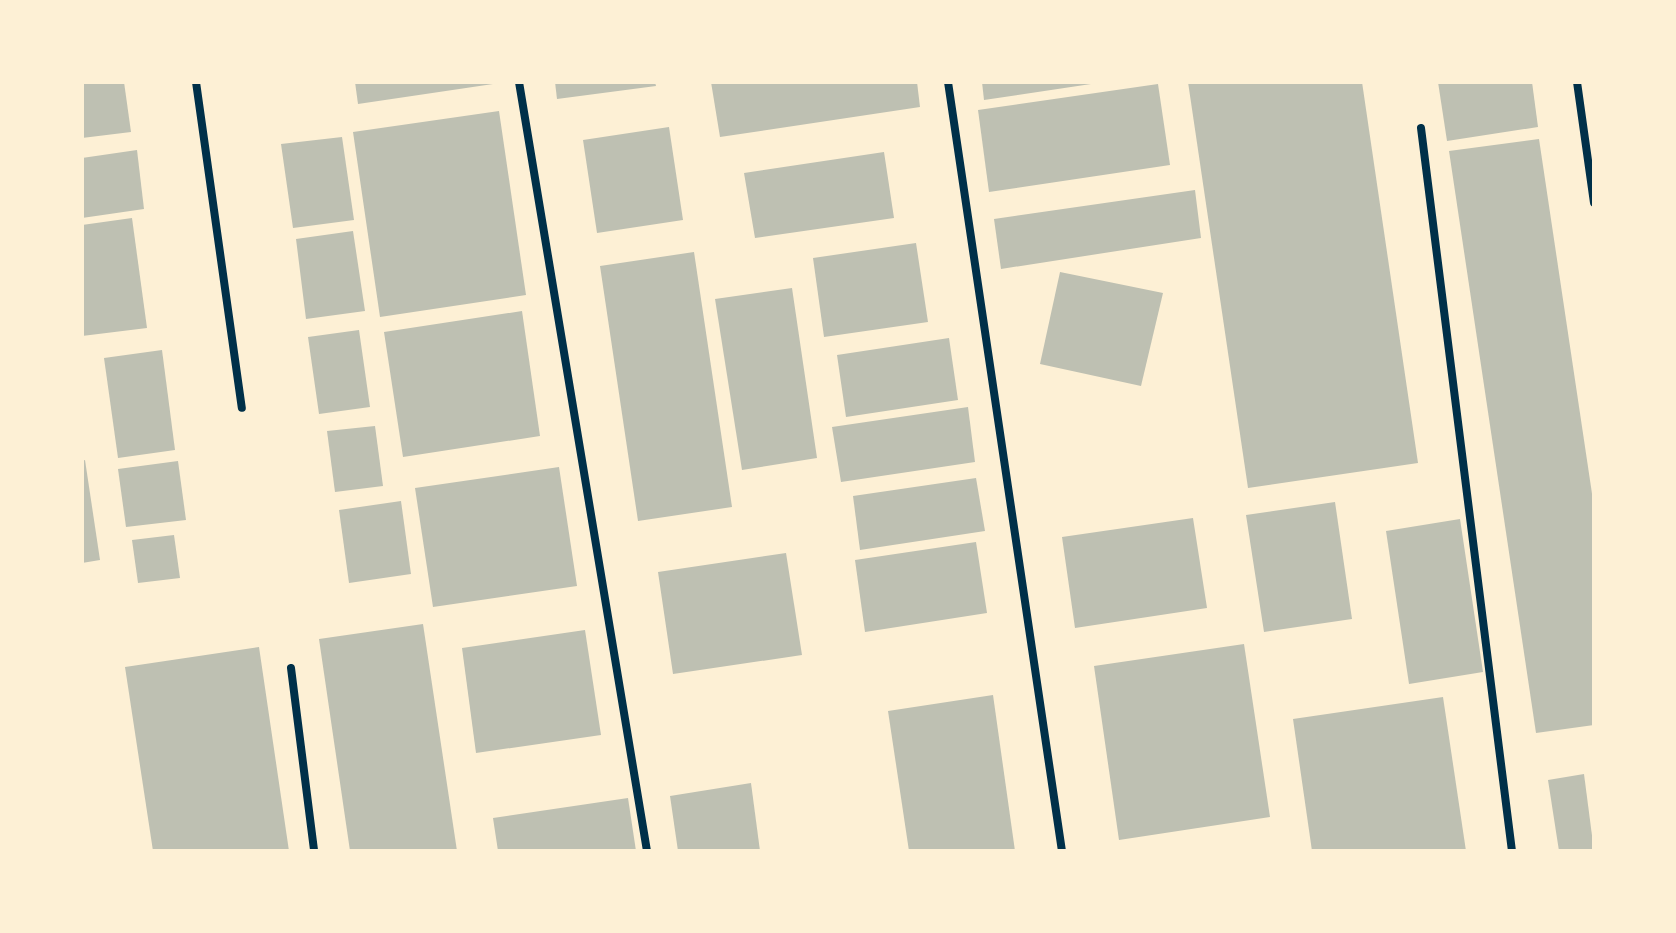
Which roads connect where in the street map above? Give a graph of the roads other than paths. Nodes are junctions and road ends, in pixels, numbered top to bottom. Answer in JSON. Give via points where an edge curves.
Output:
{"nodes":[{"id":1,"x":196,"y":82,"type":"edge"},
{"id":2,"x":519,"y":82,"type":"edge"},
{"id":3,"x":948,"y":82,"type":"edge"},
{"id":4,"x":1577,"y":82,"type":"edge"},
{"id":5,"x":1421,"y":128,"type":"dead end"},
{"id":6,"x":1594,"y":203,"type":"edge"},
{"id":7,"x":242,"y":408,"type":"dead end"},
{"id":8,"x":291,"y":668,"type":"dead end"},
{"id":9,"x":314,"y":851,"type":"edge"},
{"id":10,"x":647,"y":851,"type":"edge"},
{"id":11,"x":1062,"y":851,"type":"edge"},
{"id":12,"x":1512,"y":851,"type":"edge"}],
"edges":[{"from":1,"to":7,"type":"street"},
{"from":2,"to":10,"type":"street"},
{"from":3,"to":11,"type":"street"},
{"from":4,"to":6,"type":"street"},
{"from":5,"to":12,"type":"street"},
{"from":8,"to":9,"type":"street"}]}
